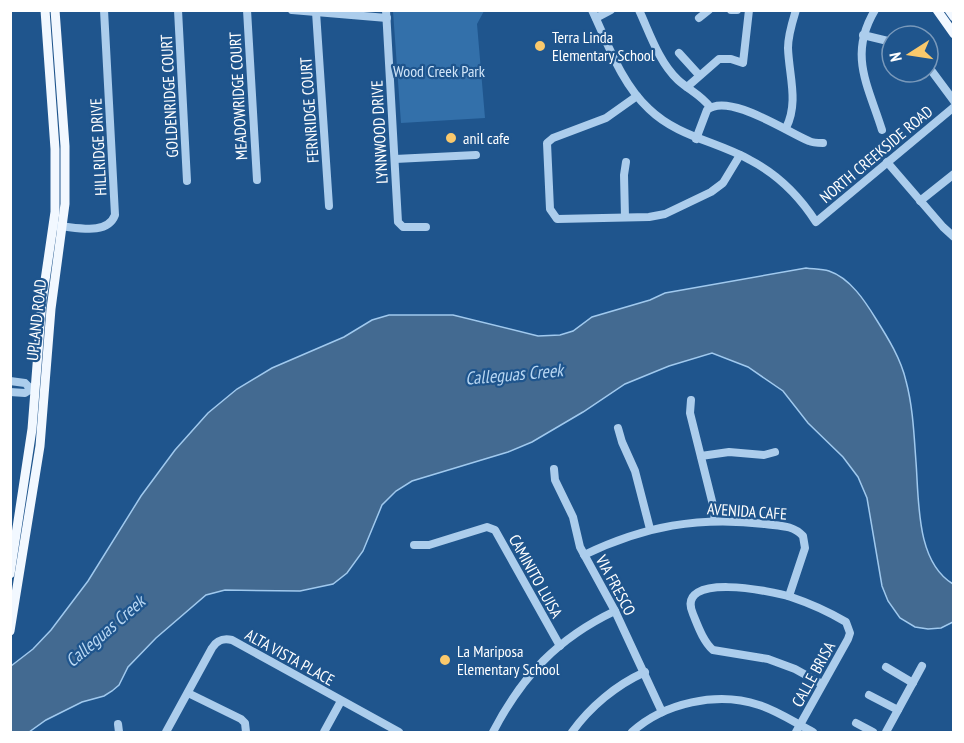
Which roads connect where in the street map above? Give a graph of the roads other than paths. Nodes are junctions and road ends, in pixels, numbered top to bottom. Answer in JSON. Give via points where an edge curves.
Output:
{"nodes":[{"id":1,"x":45,"y":10,"type":"edge"},
{"id":2,"x":55,"y":10,"type":"edge"},
{"id":3,"x":105,"y":10,"type":"edge"},
{"id":4,"x":178,"y":10,"type":"edge"},
{"id":5,"x":247,"y":10,"type":"edge"},
{"id":6,"x":292,"y":10,"type":"edge"},
{"id":7,"x":611,"y":10,"type":"edge"},
{"id":8,"x":639,"y":10,"type":"edge"},
{"id":9,"x":709,"y":10,"type":"edge"},
{"id":10,"x":731,"y":10,"type":"edge"},
{"id":11,"x":737,"y":10,"type":"edge"},
{"id":12,"x":749,"y":10,"type":"edge"},
{"id":13,"x":796,"y":10,"type":"edge"},
{"id":14,"x":875,"y":10,"type":"edge"},
{"id":15,"x":937,"y":10,"type":"edge"},
{"id":16,"x":949,"y":10,"type":"edge"},
{"id":17,"x":316,"y":12,"type":"junction"},
{"id":18,"x":386,"y":14,"type":"edge"},
{"id":19,"x":594,"y":14,"type":"edge"},
{"id":20,"x":954,"y":17,"type":"edge"},
{"id":21,"x":699,"y":18,"type":"dead end"},
{"id":22,"x":954,"y":34,"type":"edge"},
{"id":23,"x":863,"y":35,"type":"junction"},
{"id":24,"x":880,"y":39,"type":"edge"},
{"id":25,"x":679,"y":53,"type":"dead end"},
{"id":26,"x":699,"y":75,"type":"junction"},
{"id":27,"x":940,"y":82,"type":"edge"},
{"id":28,"x":687,"y":87,"type":"junction"},
{"id":29,"x":637,"y":96,"type":"junction"},
{"id":30,"x":954,"y":101,"type":"edge"},
{"id":31,"x":710,"y":107,"type":"junction"},
{"id":32,"x":954,"y":107,"type":"edge"},
{"id":33,"x":786,"y":128,"type":"junction"},
{"id":34,"x":882,"y":130,"type":"dead end"},
{"id":35,"x":696,"y":139,"type":"junction"},
{"id":36,"x":823,"y":143,"type":"dead end"},
{"id":37,"x":476,"y":155,"type":"dead end"},
{"id":38,"x":740,"y":155,"type":"junction"},
{"id":39,"x":394,"y":159,"type":"junction"},
{"id":40,"x":626,"y":162,"type":"dead end"},
{"id":41,"x":887,"y":162,"type":"junction"},
{"id":42,"x":954,"y":174,"type":"edge"},
{"id":43,"x":256,"y":180,"type":"dead end"},
{"id":44,"x":187,"y":181,"type":"dead end"},
{"id":45,"x":920,"y":201,"type":"junction"},
{"id":46,"x":329,"y":207,"type":"dead end"},
{"id":47,"x":625,"y":218,"type":"junction"},
{"id":48,"x":58,"y":226,"type":"junction"},
{"id":49,"x":426,"y":227,"type":"dead end"},
{"id":50,"x":954,"y":237,"type":"edge"},
{"id":51,"x":10,"y":381,"type":"edge"},
{"id":52,"x":10,"y":392,"type":"edge"},
{"id":53,"x":691,"y":400,"type":"dead end"},
{"id":54,"x":618,"y":428,"type":"dead end"},
{"id":55,"x":775,"y":452,"type":"dead end"},
{"id":56,"x":701,"y":456,"type":"junction"},
{"id":57,"x":554,"y":469,"type":"dead end"},
{"id":58,"x":714,"y":520,"type":"junction"},
{"id":59,"x":650,"y":529,"type":"junction"},
{"id":60,"x":18,"y":533,"type":"edge"},
{"id":61,"x":414,"y":545,"type":"dead end"},
{"id":62,"x":584,"y":555,"type":"junction"},
{"id":63,"x":10,"y":574,"type":"edge"},
{"id":64,"x":789,"y":596,"type":"junction"},
{"id":65,"x":615,"y":610,"type":"junction"},
{"id":66,"x":10,"y":631,"type":"edge"},
{"id":67,"x":560,"y":646,"type":"junction"},
{"id":68,"x":922,"y":666,"type":"dead end"},
{"id":69,"x":886,"y":668,"type":"dead end"},
{"id":70,"x":645,"y":672,"type":"junction"},
{"id":71,"x":913,"y":683,"type":"junction"},
{"id":72,"x":822,"y":684,"type":"junction"},
{"id":73,"x":188,"y":693,"type":"junction"},
{"id":74,"x":869,"y":695,"type":"dead end"},
{"id":75,"x":341,"y":701,"type":"junction"},
{"id":76,"x":898,"y":710,"type":"junction"},
{"id":77,"x":662,"y":712,"type":"junction"},
{"id":78,"x":856,"y":723,"type":"dead end"},
{"id":79,"x":798,"y":729,"type":"edge"},
{"id":80,"x":166,"y":732,"type":"edge"},
{"id":81,"x":246,"y":732,"type":"edge"},
{"id":82,"x":324,"y":732,"type":"edge"},
{"id":83,"x":399,"y":732,"type":"edge"},
{"id":84,"x":493,"y":732,"type":"edge"},
{"id":85,"x":572,"y":732,"type":"edge"},
{"id":86,"x":632,"y":732,"type":"edge"},
{"id":87,"x":813,"y":732,"type":"edge"},
{"id":88,"x":873,"y":732,"type":"edge"},
{"id":89,"x":886,"y":732,"type":"edge"}],
"edges":[{"from":1,"to":48,"type":"main road","name":"UPLAND ROAD"},
{"from":2,"to":48,"type":"main road","name":"UPLAND ROAD","via":[[66,177]]},
{"from":3,"to":48,"type":"street","name":"HILLRIDGE DRIVE","via":[[115,215],[103,227]]},
{"from":4,"to":44,"type":"street","name":"GOLDENRIDGE COURT"},
{"from":5,"to":43,"type":"street","name":"MEADOWRIDGE COURT"},
{"from":6,"to":17,"type":"street"},
{"from":7,"to":19,"type":"street"},
{"from":8,"to":28,"type":"street","via":[[664,63]]},
{"from":9,"to":21,"type":"street"},
{"from":10,"to":11,"type":"street"},
{"from":12,"to":26,"type":"street","via":[[743,63],[719,60]]},
{"from":13,"to":33,"type":"street","via":[[788,45],[793,91]]},
{"from":14,"to":23,"type":"street"},
{"from":15,"to":22,"type":"main road"},
{"from":16,"to":20,"type":"main road"},
{"from":17,"to":18,"type":"street"},
{"from":17,"to":46,"type":"street","name":"FERNRIDGE COURT"},
{"from":18,"to":39,"type":"street","name":"LYNNWOOD DRIVE"},
{"from":19,"to":29,"type":"street"},
{"from":23,"to":24,"type":"street"},
{"from":23,"to":34,"type":"street","via":[[862,70]]},
{"from":25,"to":26,"type":"street"},
{"from":26,"to":28,"type":"street"},
{"from":27,"to":30,"type":"street"},
{"from":28,"to":31,"type":"street"},
{"from":29,"to":35,"type":"street","via":[[658,117]]},
{"from":29,"to":47,"type":"street","via":[[606,118],[553,138],[546,148],[554,218]]},
{"from":31,"to":33,"type":"street","via":[[724,105]]},
{"from":31,"to":35,"type":"street"},
{"from":32,"to":41,"type":"street","name":"NORTH CREEKSIDE ROAD"},
{"from":33,"to":36,"type":"street","via":[[810,142]]},
{"from":35,"to":38,"type":"street"},
{"from":37,"to":39,"type":"street"},
{"from":38,"to":41,"type":"street","name":"NORTH CREEKSIDE ROAD","via":[[778,179],[816,222]]},
{"from":38,"to":47,"type":"street","via":[[723,183],[703,197],[665,214]]},
{"from":39,"to":49,"type":"street","name":"LYNNWOOD DRIVE","via":[[398,222],[406,228]]},
{"from":40,"to":47,"type":"street"},
{"from":41,"to":45,"type":"street"},
{"from":42,"to":45,"type":"street"},
{"from":45,"to":50,"type":"street"},
{"from":48,"to":60,"type":"main road","name":"UPLAND ROAD","via":[[40,446]]},
{"from":51,"to":52,"type":"street","via":[[25,383],[30,389],[25,393]]},
{"from":53,"to":56,"type":"street","via":[[690,413]]},
{"from":54,"to":59,"type":"street","via":[[635,471]]},
{"from":55,"to":56,"type":"street"},
{"from":56,"to":58,"type":"street"},
{"from":57,"to":62,"type":"street","name":"VIA FRESCO"},
{"from":58,"to":59,"type":"street","name":"AVENIDA CAFE"},
{"from":58,"to":64,"type":"street","name":"AVENIDA CAFE","via":[[793,527],[803,536],[805,548]]},
{"from":59,"to":62,"type":"street","name":"AVENIDA CAFE"},
{"from":60,"to":63,"type":"main road","name":"UPLAND ROAD"},
{"from":60,"to":66,"type":"main road","name":"UPLAND ROAD"},
{"from":61,"to":67,"type":"street","name":"CAMINITO LUISA","via":[[429,545],[487,527],[495,530]]},
{"from":62,"to":65,"type":"street","name":"VIA FRESCO"},
{"from":64,"to":72,"type":"street","name":"CALLE BRISA","via":[[842,620],[849,627],[848,639]]},
{"from":64,"to":72,"type":"street","via":[[731,587],[705,588],[694,594],[690,602],[713,650],[768,659]]},
{"from":65,"to":67,"type":"street","via":[[583,627]]},
{"from":65,"to":70,"type":"street","name":"VIA FRESCO"},
{"from":67,"to":84,"type":"street","via":[[535,668]]},
{"from":68,"to":71,"type":"street"},
{"from":69,"to":71,"type":"street"},
{"from":70,"to":77,"type":"street","name":"VIA FRESCO"},
{"from":70,"to":85,"type":"street","via":[[614,690]]},
{"from":71,"to":76,"type":"street"},
{"from":72,"to":79,"type":"street","name":"CALLE BRISA"},
{"from":73,"to":75,"type":"street","name":"ALTA VISTA PLACE","via":[[212,648],[226,639]]},
{"from":73,"to":80,"type":"street"},
{"from":73,"to":81,"type":"street","via":[[241,719]]},
{"from":74,"to":76,"type":"street"},
{"from":75,"to":82,"type":"street"},
{"from":75,"to":83,"type":"street","name":"ALTA VISTA PLACE"},
{"from":76,"to":89,"type":"street"},
{"from":77,"to":79,"type":"street","via":[[698,701],[729,699],[775,711]]},
{"from":77,"to":86,"type":"street"},
{"from":78,"to":88,"type":"street"},
{"from":79,"to":87,"type":"street"}]}
